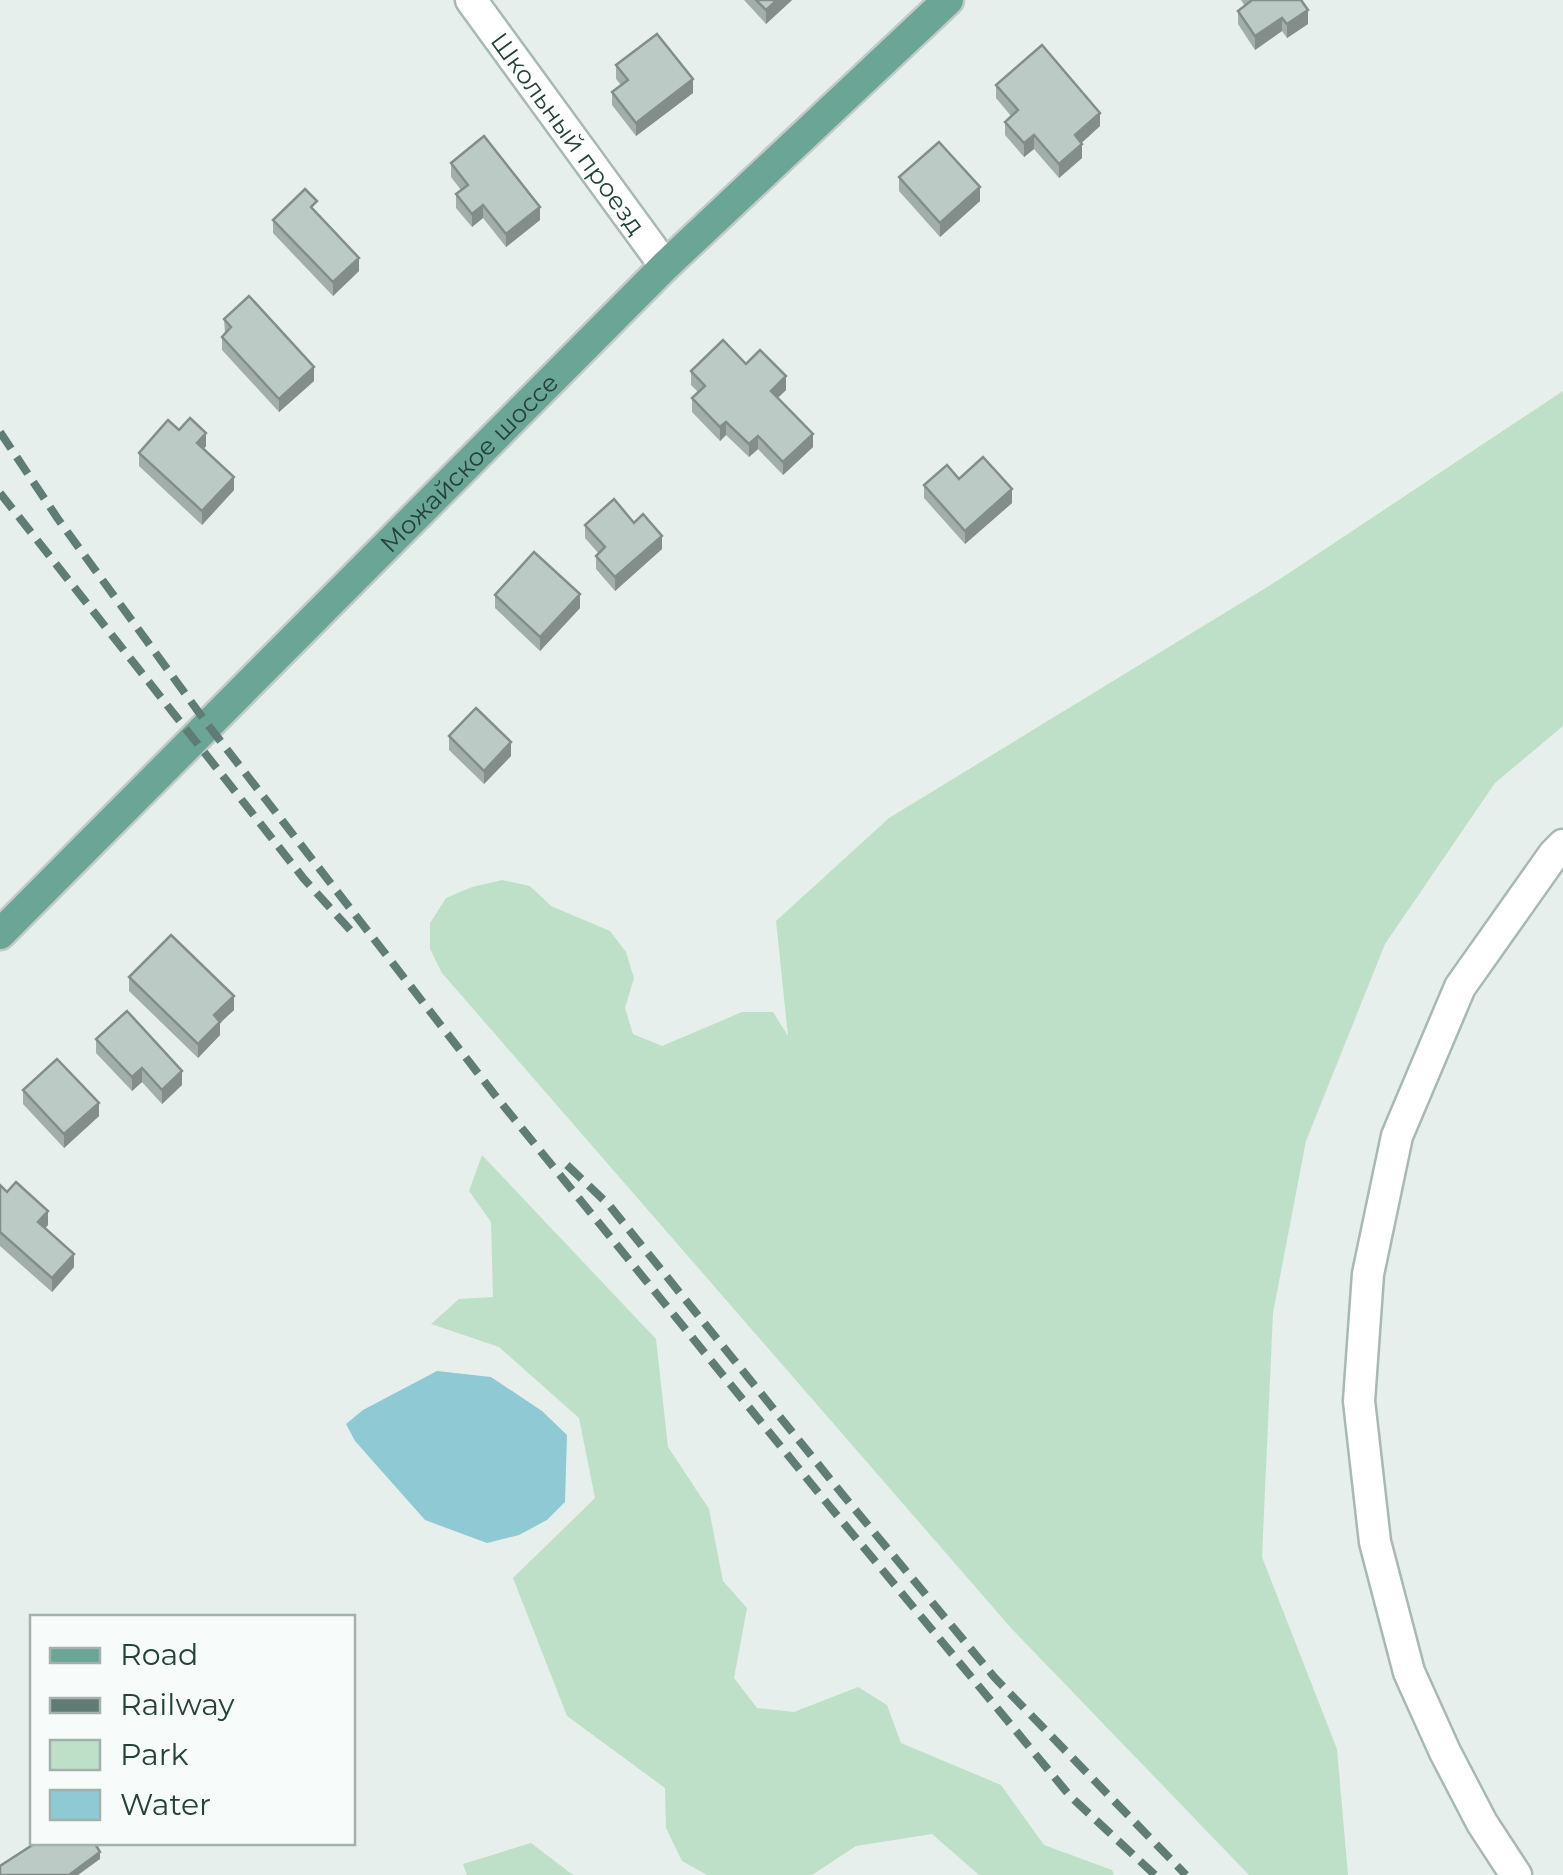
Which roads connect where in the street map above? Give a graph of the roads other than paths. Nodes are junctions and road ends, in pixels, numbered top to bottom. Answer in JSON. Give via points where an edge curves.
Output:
{"nodes":[{"id":1,"x":471,"y":0,"type":"edge"},
{"id":2,"x":948,"y":0,"type":"edge"},
{"id":3,"x":664,"y":266,"type":"junction"},
{"id":4,"x":1563,"y":845,"type":"edge"},
{"id":5,"x":0,"y":934,"type":"edge"},
{"id":6,"x":1516,"y":1875,"type":"edge"}],
"edges":[{"from":1,"to":3,"type":"street","name":"Школьный проезд"},
{"from":2,"to":3,"type":"main road","name":"Можайское шоссе"},
{"from":3,"to":5,"type":"main road","name":"Можайское шоссе"},
{"from":4,"to":6,"type":"street","via":[[1460,987],[1397,1136],[1368,1274],[1359,1401],[1375,1542],[1409,1672],[1482,1823]]}]}
